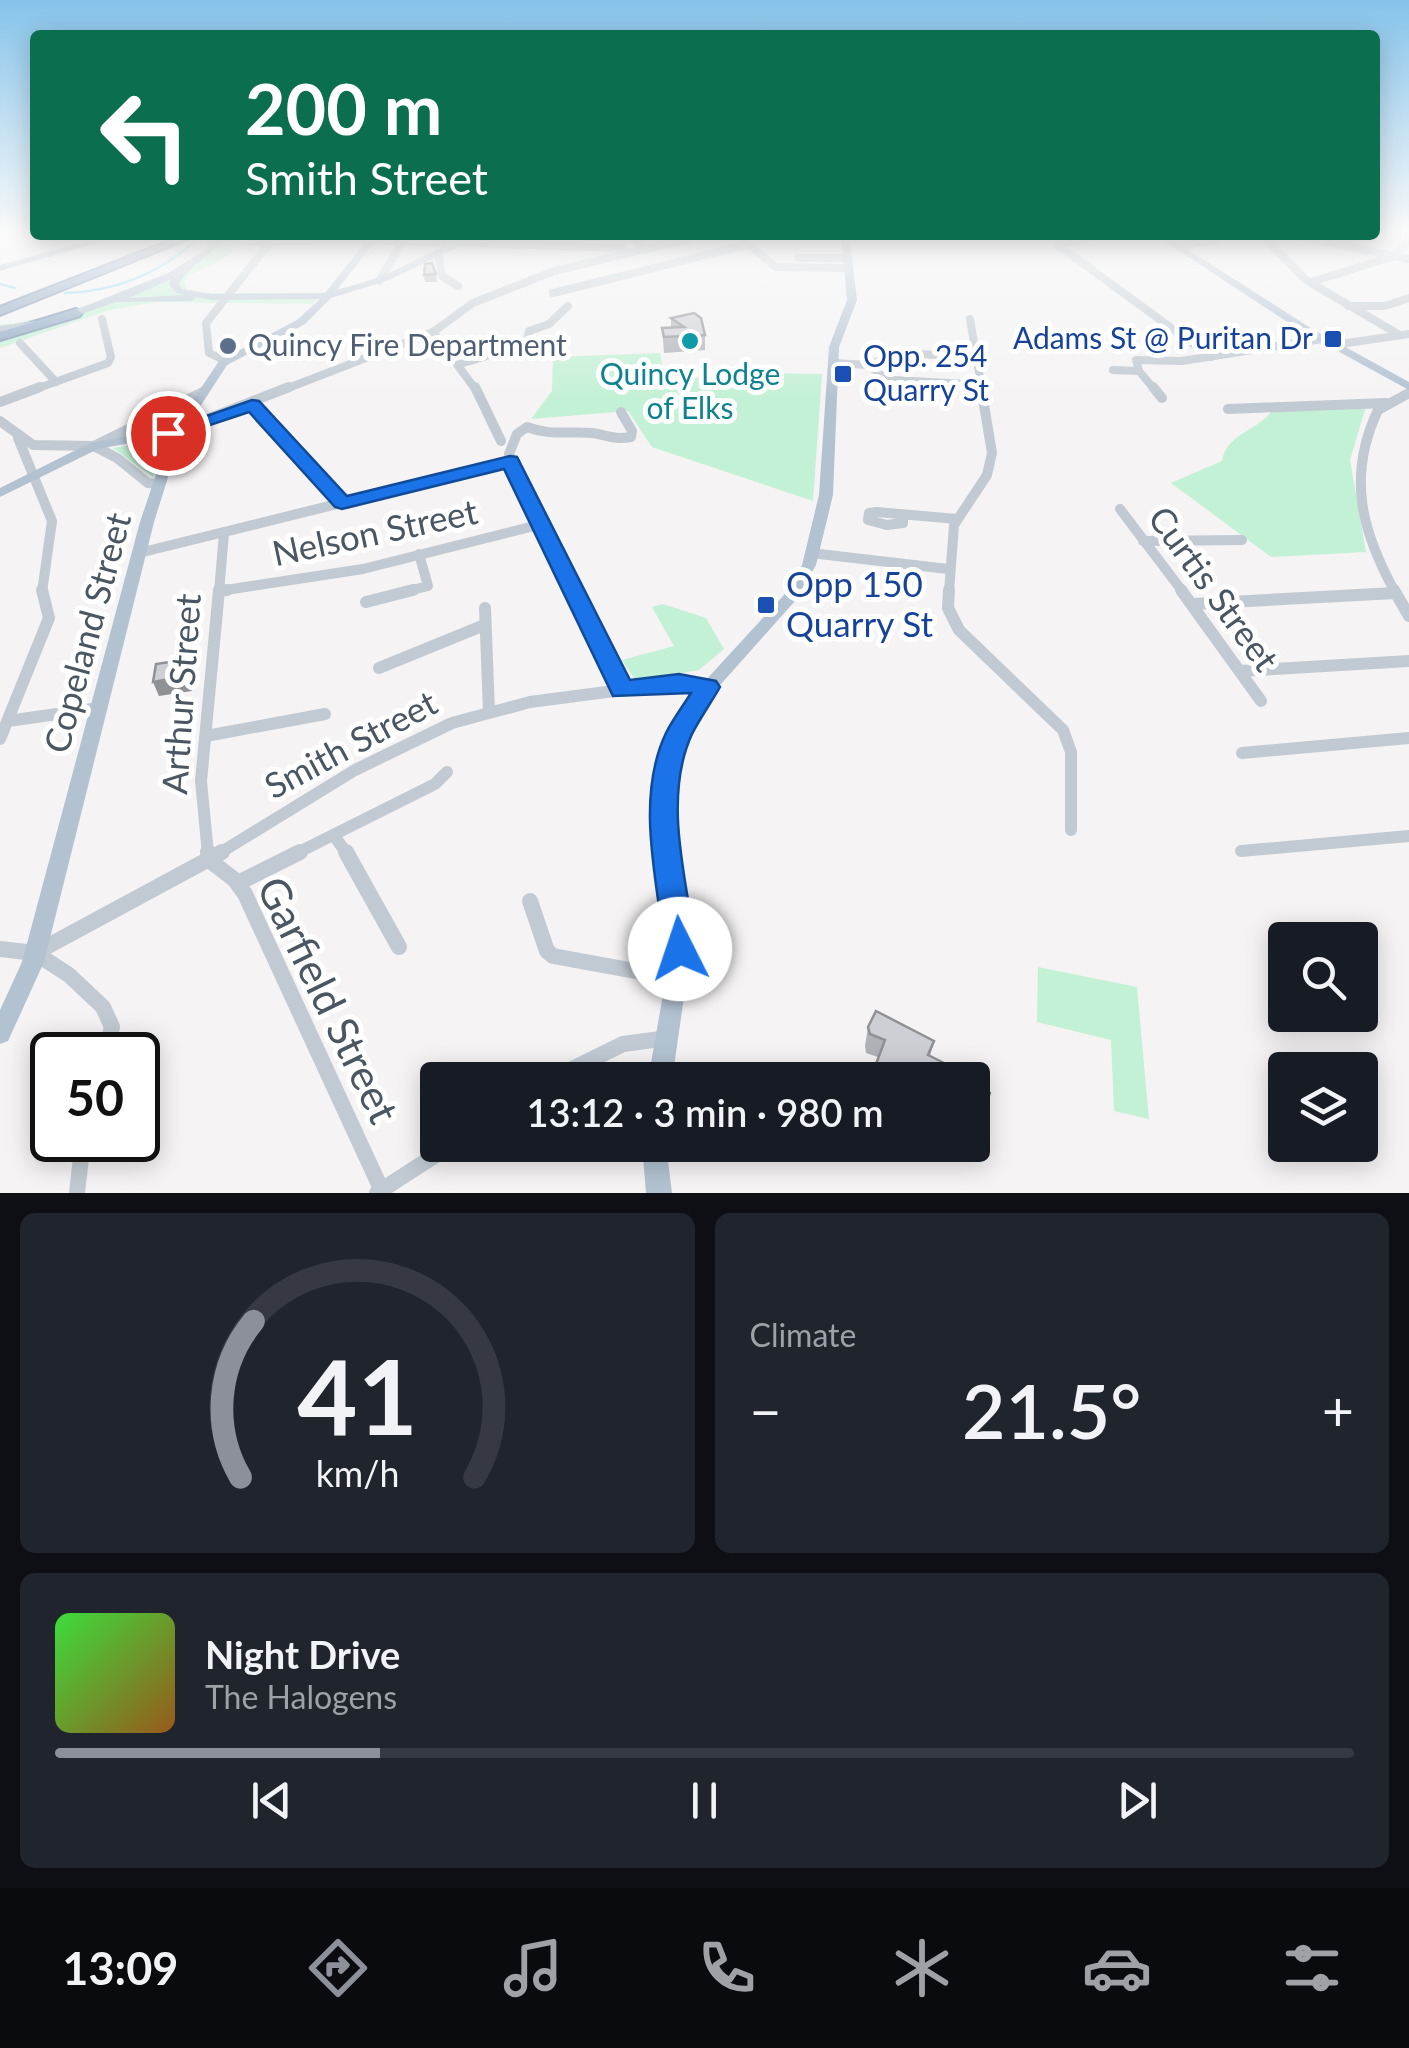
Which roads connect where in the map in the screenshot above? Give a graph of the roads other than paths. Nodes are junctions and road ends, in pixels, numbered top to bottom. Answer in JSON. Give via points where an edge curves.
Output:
{"nodes":[{"id":1,"x":47,"y":289,"type":"edge"},
{"id":2,"x":135,"y":289,"type":"edge"},
{"id":3,"x":177,"y":289,"type":"edge"},
{"id":4,"x":233,"y":289,"type":"edge"},
{"id":5,"x":334,"y":289,"type":"edge"},
{"id":6,"x":353,"y":289,"type":"edge"},
{"id":7,"x":507,"y":289,"type":"edge"},
{"id":8,"x":570,"y":289,"type":"edge"},
{"id":9,"x":851,"y":289,"type":"edge"},
{"id":10,"x":1118,"y":289,"type":"edge"},
{"id":11,"x":1245,"y":289,"type":"edge"},
{"id":12,"x":1321,"y":289,"type":"edge"},
{"id":13,"x":553,"y":293,"type":"dead end"},
{"id":14,"x":328,"y":296,"type":"junction"},
{"id":15,"x":226,"y":297,"type":"junction"},
{"id":16,"x":1409,"y":298,"type":"edge"},
{"id":17,"x":568,"y":306,"type":"dead end"},
{"id":18,"x":1348,"y":306,"type":"junction"},
{"id":19,"x":0,"y":307,"type":"edge"},
{"id":20,"x":91,"y":308,"type":"junction"},
{"id":21,"x":76,"y":313,"type":"joint"},
{"id":22,"x":102,"y":319,"type":"dead end"},
{"id":23,"x":970,"y":319,"type":"dead end"},
{"id":24,"x":0,"y":332,"type":"edge"},
{"id":25,"x":433,"y":332,"type":"junction"},
{"id":26,"x":1398,"y":334,"type":"junction"},
{"id":27,"x":1409,"y":334,"type":"edge"},
{"id":28,"x":1328,"y":342,"type":"junction"},
{"id":29,"x":20,"y":343,"type":"dead end"},
{"id":30,"x":976,"y":357,"type":"junction"},
{"id":31,"x":1211,"y":357,"type":"junction"},
{"id":32,"x":226,"y":361,"type":"junction"},
{"id":33,"x":834,"y":363,"type":"junction"},
{"id":34,"x":460,"y":364,"type":"junction"},
{"id":35,"x":869,"y":365,"type":"junction"},
{"id":36,"x":1113,"y":370,"type":"dead end"},
{"id":37,"x":1139,"y":371,"type":"junction"},
{"id":38,"x":1387,"y":376,"type":"junction"},
{"id":39,"x":56,"y":382,"type":"junction"},
{"id":40,"x":981,"y":385,"type":"junction"},
{"id":41,"x":203,"y":392,"type":"junction"},
{"id":42,"x":1409,"y":394,"type":"edge"},
{"id":43,"x":1162,"y":398,"type":"dead end"},
{"id":44,"x":0,"y":402,"type":"edge"},
{"id":45,"x":1389,"y":402,"type":"junction"},
{"id":46,"x":252,"y":405,"type":"junction"},
{"id":47,"x":1228,"y":409,"type":"dead end"},
{"id":48,"x":622,"y":412,"type":"dead end"},
{"id":49,"x":0,"y":421,"type":"edge"},
{"id":50,"x":178,"y":430,"type":"junction"},
{"id":51,"x":18,"y":438,"type":"junction"},
{"id":52,"x":501,"y":442,"type":"dead end"},
{"id":53,"x":94,"y":446,"type":"junction"},
{"id":54,"x":510,"y":462,"type":"junction"},
{"id":55,"x":32,"y":477,"type":"junction"},
{"id":56,"x":158,"y":484,"type":"junction"},
{"id":57,"x":0,"y":494,"type":"edge"},
{"id":58,"x":342,"y":503,"type":"junction"},
{"id":59,"x":1120,"y":509,"type":"dead end"},
{"id":60,"x":903,"y":515,"type":"dead end"},
{"id":61,"x":957,"y":519,"type":"junction"},
{"id":62,"x":542,"y":524,"type":"junction"},
{"id":63,"x":224,"y":533,"type":"junction"},
{"id":64,"x":1242,"y":540,"type":"dead end"},
{"id":65,"x":1143,"y":541,"type":"junction"},
{"id":66,"x":811,"y":552,"type":"junction"},
{"id":67,"x":139,"y":553,"type":"junction"},
{"id":68,"x":420,"y":554,"type":"junction"},
{"id":69,"x":948,"y":569,"type":"junction"},
{"id":70,"x":219,"y":591,"type":"junction"},
{"id":71,"x":1395,"y":594,"type":"junction"},
{"id":72,"x":366,"y":602,"type":"dead end"},
{"id":73,"x":1194,"y":604,"type":"junction"},
{"id":74,"x":485,"y":608,"type":"dead end"},
{"id":75,"x":1409,"y":616,"type":"edge"},
{"id":76,"x":482,"y":626,"type":"junction"},
{"id":77,"x":1409,"y":660,"type":"edge"},
{"id":78,"x":379,"y":668,"type":"dead end"},
{"id":79,"x":1241,"y":671,"type":"junction"},
{"id":80,"x":707,"y":687,"type":"junction"},
{"id":81,"x":622,"y":690,"type":"junction"},
{"id":82,"x":1261,"y":702,"type":"dead end"},
{"id":83,"x":100,"y":708,"type":"junction"},
{"id":84,"x":489,"y":712,"type":"junction"},
{"id":85,"x":325,"y":714,"type":"dead end"},
{"id":86,"x":8,"y":721,"type":"junction"},
{"id":87,"x":206,"y":736,"type":"junction"},
{"id":88,"x":1409,"y":738,"type":"edge"},
{"id":89,"x":0,"y":739,"type":"edge"},
{"id":90,"x":1242,"y":752,"type":"dead end"},
{"id":91,"x":447,"y":772,"type":"dead end"},
{"id":92,"x":1072,"y":830,"type":"dead end"},
{"id":93,"x":1409,"y":836,"type":"edge"},
{"id":94,"x":335,"y":837,"type":"junction"},
{"id":95,"x":1241,"y":852,"type":"dead end"},
{"id":96,"x":209,"y":860,"type":"junction"},
{"id":97,"x":238,"y":883,"type":"junction"},
{"id":98,"x":530,"y":901,"type":"dead end"},
{"id":99,"x":398,"y":947,"type":"dead end"},
{"id":100,"x":0,"y":950,"type":"edge"},
{"id":101,"x":35,"y":953,"type":"junction"},
{"id":102,"x":678,"y":978,"type":"junction"},
{"id":103,"x":111,"y":1032,"type":"edge"},
{"id":104,"x":0,"y":1034,"type":"edge"},
{"id":105,"x":668,"y":1038,"type":"junction"},
{"id":106,"x":589,"y":1062,"type":"edge"},
{"id":107,"x":663,"y":1062,"type":"edge"},
{"id":108,"x":80,"y":1162,"type":"edge"},
{"id":109,"x":425,"y":1162,"type":"edge"},
{"id":110,"x":656,"y":1162,"type":"edge"},
{"id":111,"x":380,"y":1192,"type":"edge"},
{"id":112,"x":77,"y":1193,"type":"edge"},
{"id":113,"x":659,"y":1193,"type":"edge"}],
"edges":[{"from":1,"to":19,"type":"highway"},
{"from":2,"to":20,"type":"main road"},
{"from":3,"to":15,"type":"main road"},
{"from":4,"to":15,"type":"street"},
{"from":5,"to":14,"type":"main road","name":"Copeland Street"},
{"from":6,"to":14,"type":"main road"},
{"from":7,"to":25,"type":"street","via":[[472,303]]},
{"from":8,"to":13,"type":"street"},
{"from":9,"to":33,"type":"main road"},
{"from":10,"to":31,"type":"street"},
{"from":11,"to":28,"type":"main road"},
{"from":12,"to":18,"type":"street"},
{"from":14,"to":15,"type":"main road"},
{"from":14,"to":32,"type":"main road","name":"Copeland Street","via":[[294,327]]},
{"from":15,"to":20,"type":"main road"},
{"from":15,"to":32,"type":"street","via":[[205,325],[209,354]]},
{"from":16,"to":18,"type":"street"},
{"from":17,"to":34,"type":"street","via":[[549,324],[536,325],[526,344]]},
{"from":18,"to":26,"type":"street"},
{"from":20,"to":21,"type":"main road"},
{"from":21,"to":24,"type":"highway"},
{"from":22,"to":39,"type":"street","via":[[110,362]]},
{"from":23,"to":30,"type":"street"},
{"from":25,"to":34,"type":"street"},
{"from":25,"to":46,"type":"street"},
{"from":26,"to":27,"type":"street"},
{"from":26,"to":28,"type":"street"},
{"from":28,"to":31,"type":"street"},
{"from":28,"to":38,"type":"main road"},
{"from":29,"to":39,"type":"street"},
{"from":30,"to":35,"type":"street","via":[[890,354]]},
{"from":30,"to":40,"type":"street"},
{"from":31,"to":37,"type":"street","via":[[1136,360]]},
{"from":32,"to":41,"type":"main road","name":"Copeland Street"},
{"from":33,"to":35,"type":"street"},
{"from":33,"to":66,"type":"main road","via":[[826,495]]},
{"from":34,"to":52,"type":"street"},
{"from":35,"to":40,"type":"street","via":[[895,380]]},
{"from":36,"to":37,"type":"street"},
{"from":37,"to":43,"type":"street"},
{"from":38,"to":42,"type":"main road"},
{"from":38,"to":45,"type":"street","via":[[1398,391]]},
{"from":39,"to":44,"type":"street"},
{"from":40,"to":61,"type":"street","via":[[991,464]]},
{"from":41,"to":50,"type":"main road","name":"Copeland Street"},
{"from":41,"to":53,"type":"street"},
{"from":42,"to":45,"type":"street"},
{"from":45,"to":47,"type":"street"},
{"from":45,"to":71,"type":"street","via":[[1376,413],[1358,469],[1370,529]]},
{"from":46,"to":50,"type":"street"},
{"from":46,"to":58,"type":"street"},
{"from":48,"to":54,"type":"street","via":[[631,437],[521,429]]},
{"from":49,"to":51,"type":"street"},
{"from":50,"to":53,"type":"main road"},
{"from":50,"to":56,"type":"main road","name":"Copeland Street"},
{"from":51,"to":53,"type":"street"},
{"from":51,"to":55,"type":"street"},
{"from":53,"to":55,"type":"main road"},
{"from":53,"to":56,"type":"street"},
{"from":54,"to":58,"type":"street"},
{"from":54,"to":62,"type":"street"},
{"from":55,"to":57,"type":"main road"},
{"from":55,"to":86,"type":"street","via":[[52,522],[41,587],[49,618]]},
{"from":56,"to":67,"type":"main road","name":"Copeland Street"},
{"from":58,"to":63,"type":"street"},
{"from":59,"to":65,"type":"street","name":"Curtis Street"},
{"from":60,"to":61,"type":"street"},
{"from":61,"to":69,"type":"street"},
{"from":62,"to":68,"type":"street","name":"Nelson Street"},
{"from":62,"to":81,"type":"street"},
{"from":63,"to":67,"type":"street"},
{"from":63,"to":70,"type":"street","name":"Arthur Street"},
{"from":64,"to":65,"type":"street"},
{"from":65,"to":73,"type":"street","name":"Curtis Street"},
{"from":66,"to":69,"type":"street"},
{"from":66,"to":80,"type":"main road","via":[[790,598]]},
{"from":67,"to":83,"type":"main road","name":"Copeland Street"},
{"from":68,"to":70,"type":"street","name":"Nelson Street"},
{"from":68,"to":72,"type":"street","via":[[428,586]]},
{"from":69,"to":92,"type":"street","via":[[951,620],[1066,736]]},
{"from":70,"to":87,"type":"street","name":"Arthur Street"},
{"from":71,"to":73,"type":"street"},
{"from":71,"to":75,"type":"street"},
{"from":73,"to":79,"type":"street","name":"Curtis Street"},
{"from":74,"to":76,"type":"street"},
{"from":76,"to":78,"type":"street"},
{"from":76,"to":84,"type":"street"},
{"from":77,"to":79,"type":"street"},
{"from":79,"to":82,"type":"street","name":"Curtis Street"},
{"from":80,"to":81,"type":"street","name":"Smith Street","via":[[679,682]]},
{"from":80,"to":102,"type":"main road","via":[[678,736],[665,789],[679,918]]},
{"from":81,"to":84,"type":"street","name":"Smith Street"},
{"from":83,"to":86,"type":"street"},
{"from":83,"to":101,"type":"main road","name":"Copeland Street"},
{"from":84,"to":96,"type":"street","name":"Smith Street","via":[[355,770]]},
{"from":85,"to":87,"type":"street"},
{"from":86,"to":89,"type":"street"},
{"from":87,"to":96,"type":"street","name":"Arthur Street","via":[[201,781]]},
{"from":88,"to":90,"type":"street"},
{"from":91,"to":94,"type":"street"},
{"from":93,"to":95,"type":"street"},
{"from":94,"to":97,"type":"street"},
{"from":94,"to":99,"type":"street"},
{"from":96,"to":97,"type":"street","name":"Garfield Street"},
{"from":96,"to":101,"type":"street","name":"Garfield Street"},
{"from":97,"to":111,"type":"street","name":"Garfield Street"},
{"from":98,"to":102,"type":"street","via":[[553,956]]},
{"from":100,"to":101,"type":"street"},
{"from":101,"to":103,"type":"street","via":[[70,975],[106,1011]]},
{"from":101,"to":104,"type":"main road","name":"Copeland Street"},
{"from":102,"to":105,"type":"main road"},
{"from":105,"to":106,"type":"street","via":[[628,1044]]},
{"from":105,"to":107,"type":"main road"},
{"from":108,"to":112,"type":"street"},
{"from":109,"to":111,"type":"street"},
{"from":110,"to":113,"type":"main road"}]}
